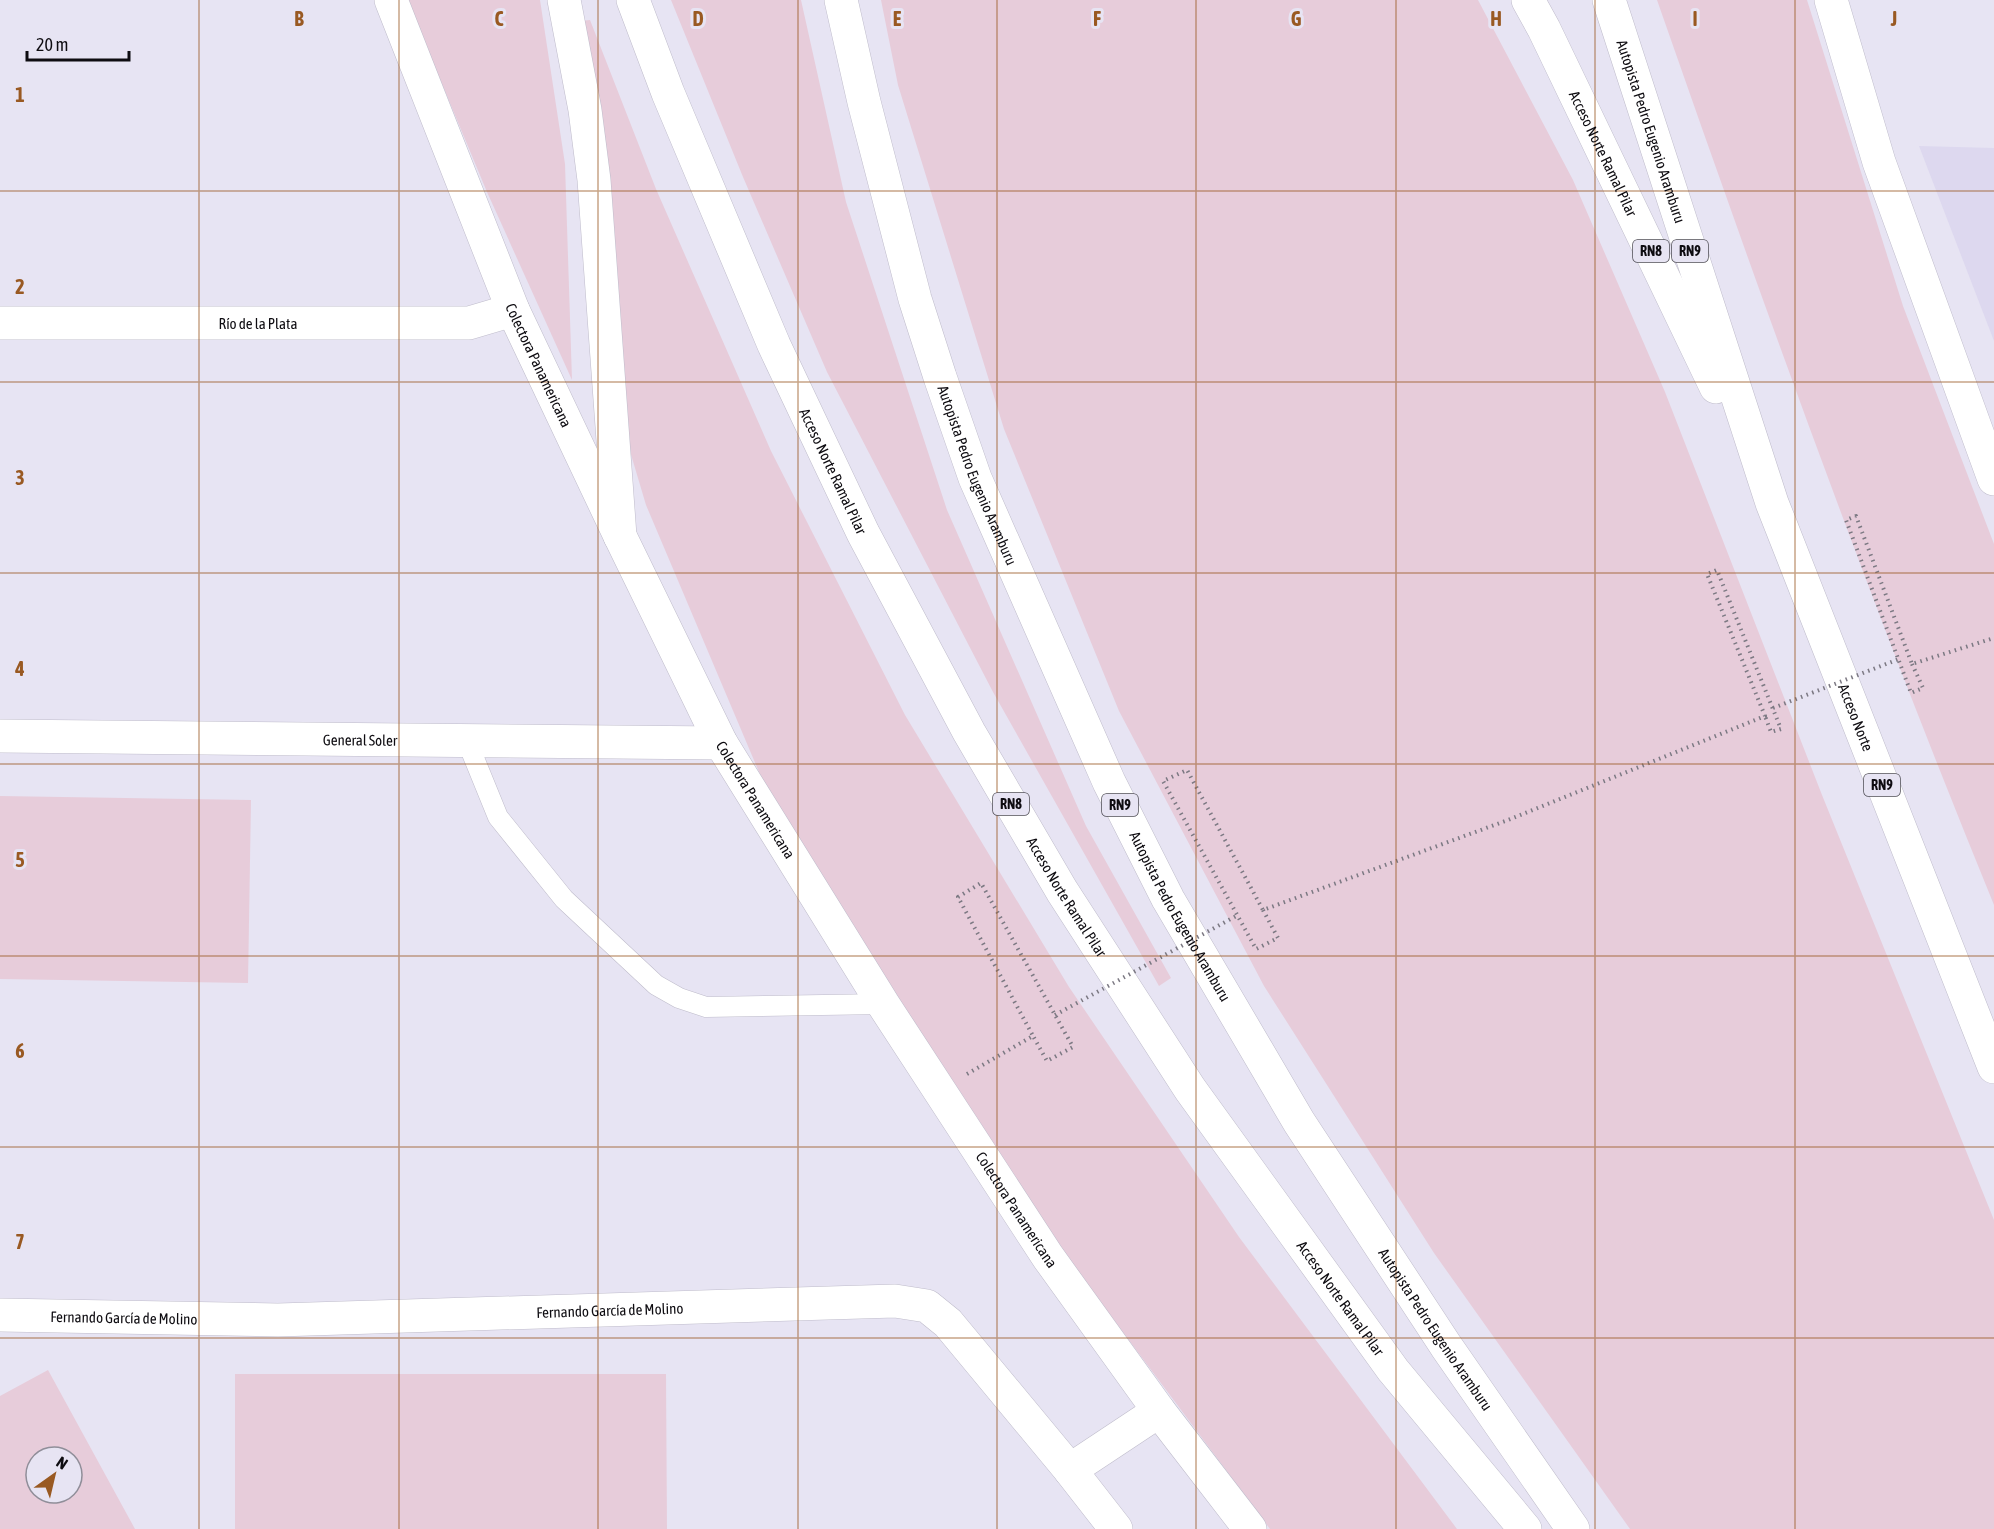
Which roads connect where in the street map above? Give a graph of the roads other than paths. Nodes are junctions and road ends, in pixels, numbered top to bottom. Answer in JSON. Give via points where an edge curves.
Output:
{"nodes":[{"id":1,"x":391,"y":0,"type":"edge"},
{"id":2,"x":564,"y":0,"type":"edge"},
{"id":3,"x":633,"y":0,"type":"edge"},
{"id":4,"x":841,"y":0,"type":"edge"},
{"id":5,"x":1528,"y":0,"type":"edge"},
{"id":6,"x":1609,"y":0,"type":"edge"},
{"id":7,"x":1831,"y":0,"type":"edge"},
{"id":8,"x":513,"y":310,"type":"junction"},
{"id":9,"x":0,"y":323,"type":"edge"},
{"id":10,"x":1994,"y":479,"type":"edge"},
{"id":11,"x":1772,"y":502,"type":"junction"},
{"id":12,"x":620,"y":537,"type":"junction"},
{"id":13,"x":0,"y":736,"type":"edge"},
{"id":14,"x":467,"y":741,"type":"junction"},
{"id":15,"x":721,"y":743,"type":"junction"},
{"id":16,"x":883,"y":1004,"type":"junction"},
{"id":17,"x":1994,"y":1067,"type":"edge"},
{"id":18,"x":0,"y":1315,"type":"edge"},
{"id":19,"x":1159,"y":1411,"type":"junction"},
{"id":20,"x":1070,"y":1470,"type":"junction"},
{"id":21,"x":1116,"y":1529,"type":"edge"},
{"id":22,"x":1250,"y":1529,"type":"edge"},
{"id":23,"x":1525,"y":1529,"type":"edge"},
{"id":24,"x":1573,"y":1529,"type":"edge"}],
"edges":[{"from":1,"to":8,"type":"main road","name":"Colectora Panamericana"},
{"from":2,"to":12,"type":"main road","via":[[594,180]]},
{"from":3,"to":23,"type":"main road","name":"Acceso Norte Ramal Pilar","number":"RN8","via":[[774,345],[863,533],[975,742],[1062,891],[1190,1089],[1393,1370]]},
{"from":4,"to":24,"type":"main road","name":"Autopista Pedro Eugenio Aramburu","number":"RN9","via":[[915,299],[940,377],[975,478],[1108,782],[1167,899],[1299,1122],[1446,1346]]},
{"from":5,"to":11,"type":"main road","name":"Acceso Norte Ramal Pilar","number":"RN8"},
{"from":6,"to":11,"type":"main road","name":"Autopista Pedro Eugenio Aramburu","number":"RN9"},
{"from":7,"to":10,"type":"main road","via":[[1880,162]]},
{"from":8,"to":9,"type":"main road","name":"Río de la Plata","via":[[469,323]]},
{"from":8,"to":12,"type":"main road","name":"Colectora Panamericana"},
{"from":11,"to":17,"type":"main road","name":"Acceso Norte","number":"RN9"},
{"from":12,"to":15,"type":"main road","name":"Colectora Panamericana"},
{"from":13,"to":14,"type":"main road","name":"General Soler"},
{"from":14,"to":15,"type":"main road","name":"General Soler"},
{"from":14,"to":16,"type":"lane","via":[[498,817],[564,899],[656,985],[679,998],[706,1006]]},
{"from":15,"to":16,"type":"main road","name":"Colectora Panamericana"},
{"from":16,"to":19,"type":"main road","name":"Colectora Panamericana","via":[[1048,1257]]},
{"from":18,"to":20,"type":"main road","name":"Fernando García de Molino","via":[[278,1320],[895,1301],[927,1306],[948,1323]]},
{"from":19,"to":20,"type":"main road"},
{"from":19,"to":22,"type":"main road","name":"Colectora Panamericana"},
{"from":20,"to":21,"type":"main road","name":"Fernando García de Molino"}]}
